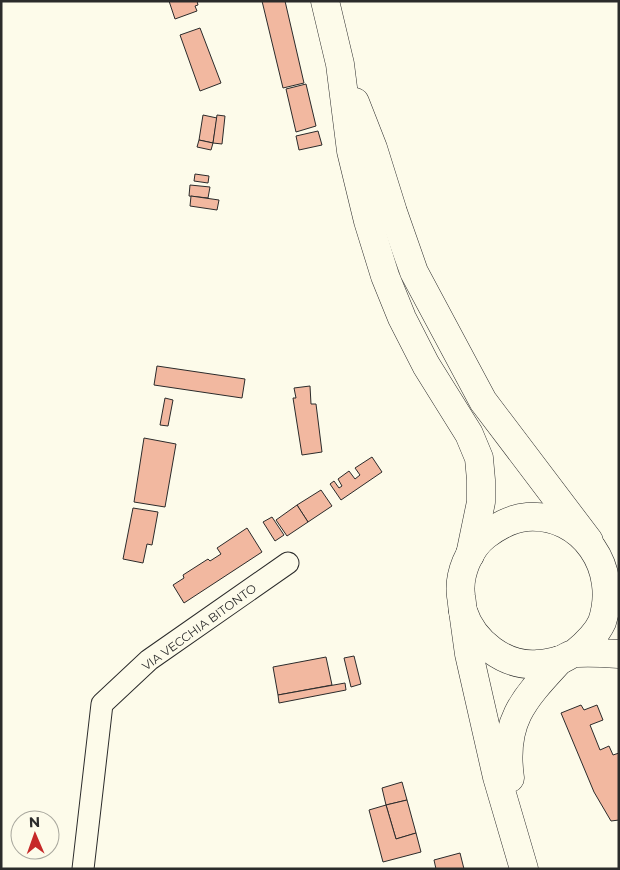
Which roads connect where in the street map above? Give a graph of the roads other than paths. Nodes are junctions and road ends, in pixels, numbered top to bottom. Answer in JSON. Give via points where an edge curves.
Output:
{"nodes":[{"id":1,"x":325,"y":1,"type":"edge"},
{"id":2,"x":340,"y":64,"type":"junction"},
{"id":3,"x":470,"y":555,"type":"junction"},
{"id":4,"x":604,"y":560,"type":"edge"},
{"id":5,"x":288,"y":563,"type":"dead end"},
{"id":6,"x":463,"y":611,"type":"junction"},
{"id":7,"x":619,"y":654,"type":"edge"},
{"id":8,"x":568,"y":656,"type":"junction"},
{"id":9,"x":522,"y":859,"type":"edge"},
{"id":10,"x":83,"y":869,"type":"edge"}],
"edges":[{"from":1,"to":2,"type":"main road"},
{"from":2,"to":3,"type":"main road","via":[[351,151],[385,276],[426,365],[469,434],[479,458],[481,502]]},
{"from":2,"to":4,"type":"main road","via":[[373,148],[414,272],[483,401]]},
{"from":3,"to":4,"type":"main road","via":[[484,536],[504,524],[526,517],[549,518],[571,526]]},
{"from":3,"to":6,"type":"main road","via":[[463,572]]},
{"from":4,"to":8,"type":"main road","via":[[608,602],[602,622],[591,639]]},
{"from":5,"to":10,"type":"street","name":"VIA VECCHIA BITONTO","via":[[149,660],[102,704]]},
{"from":6,"to":8,"type":"main road","via":[[473,632],[490,650],[512,661],[536,665]]},
{"from":6,"to":9,"type":"main road","via":[[469,654],[497,777]]},
{"from":7,"to":8,"type":"main road"},
{"from":8,"to":9,"type":"main road","via":[[525,700],[513,722],[508,747],[509,772]]}]}
